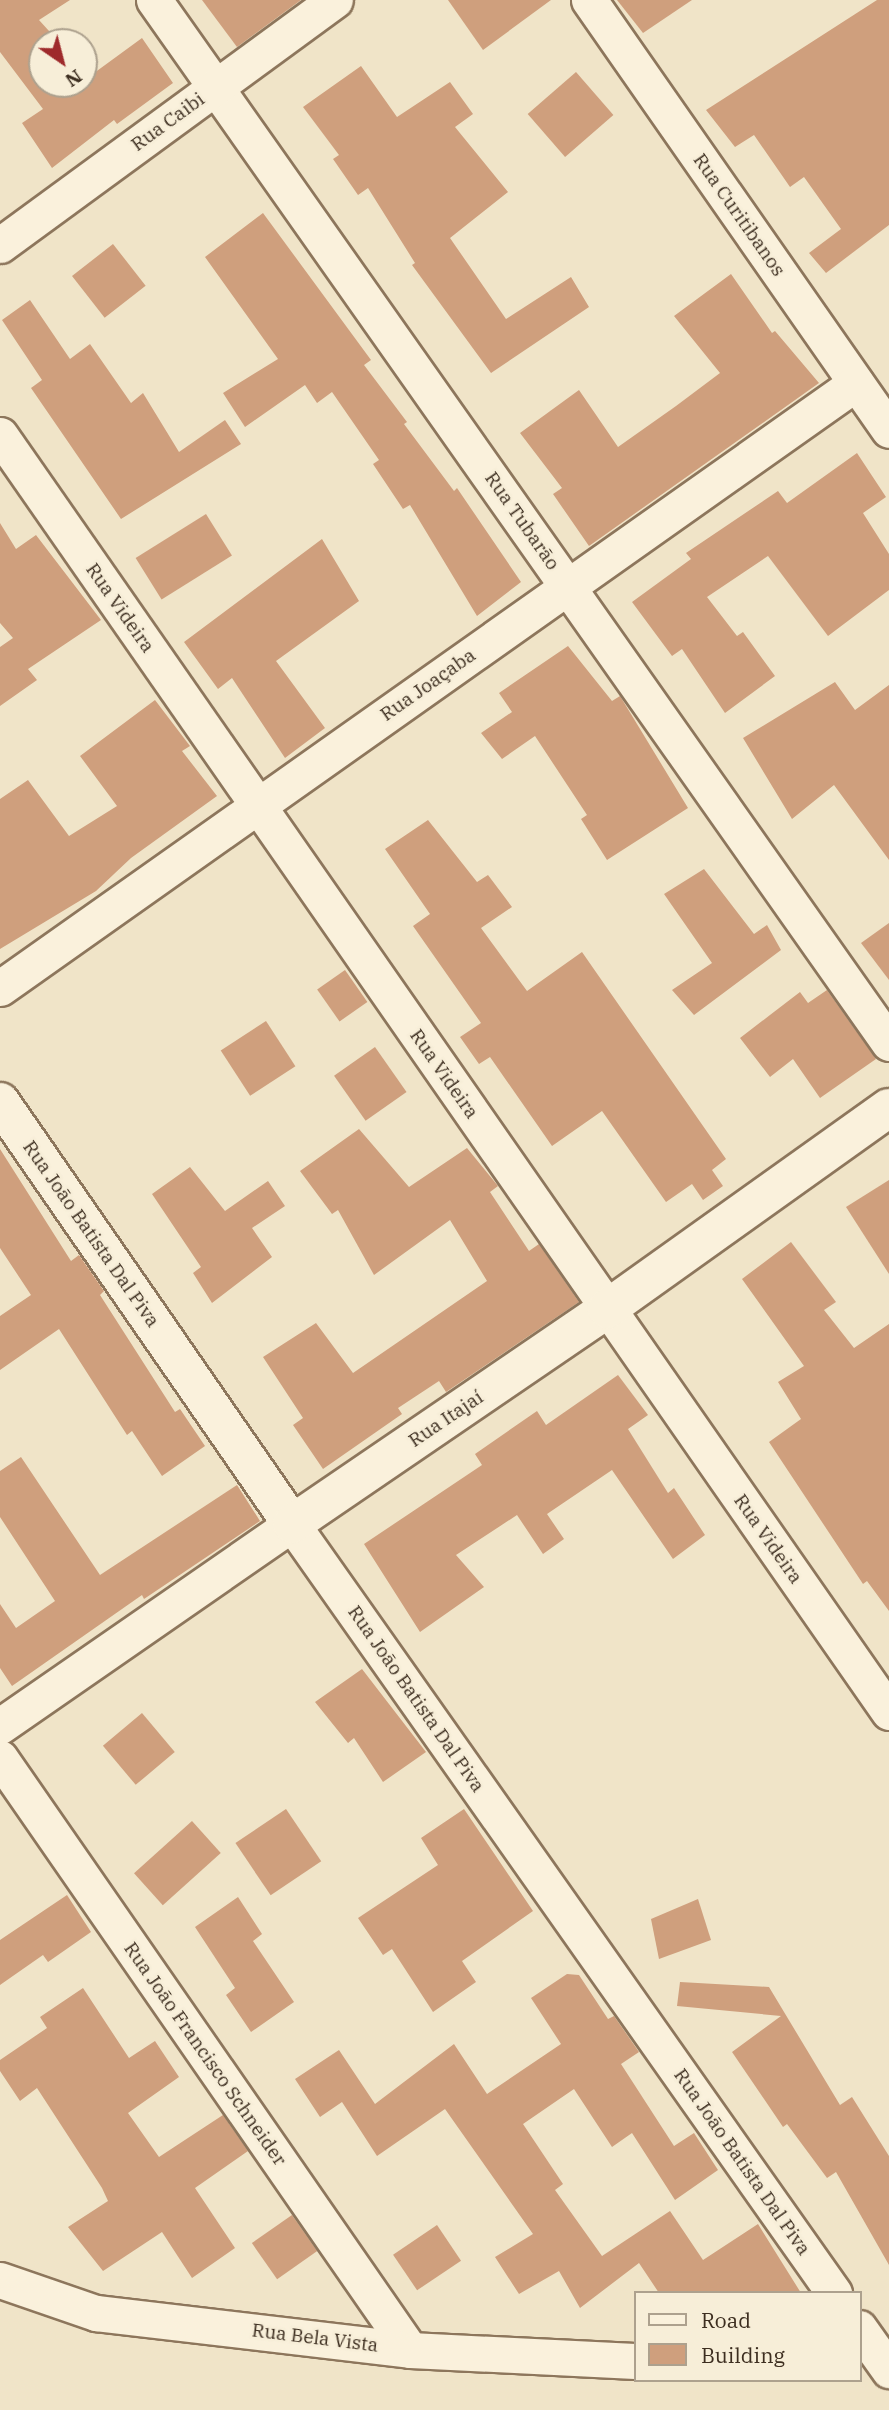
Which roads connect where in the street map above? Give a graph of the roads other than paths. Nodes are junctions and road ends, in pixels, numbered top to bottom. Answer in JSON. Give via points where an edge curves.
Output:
{"nodes":[{"id":1,"x":154,"y":0,"type":"edge"},
{"id":2,"x":335,"y":0,"type":"edge"},
{"id":3,"x":589,"y":0,"type":"edge"},
{"id":4,"x":216,"y":87,"type":"junction"},
{"id":5,"x":0,"y":245,"type":"edge"},
{"id":6,"x":856,"y":383,"type":"junction"},
{"id":7,"x":889,"y":430,"type":"edge"},
{"id":8,"x":0,"y":435,"type":"edge"},
{"id":9,"x":568,"y":587,"type":"junction"},
{"id":10,"x":258,"y":806,"type":"junction"},
{"id":11,"x":0,"y":988,"type":"edge"},
{"id":12,"x":889,"y":1043,"type":"edge"},
{"id":13,"x":0,"y":1102,"type":"edge"},
{"id":14,"x":889,"y":1108,"type":"edge"},
{"id":15,"x":607,"y":1309,"type":"junction"},
{"id":16,"x":292,"y":1524,"type":"junction"},
{"id":17,"x":889,"y":1712,"type":"edge"},
{"id":18,"x":0,"y":1726,"type":"edge"},
{"id":19,"x":0,"y":1758,"type":"edge"},
{"id":20,"x":0,"y":2280,"type":"edge"},
{"id":21,"x":833,"y":2291,"type":"edge"},
{"id":22,"x":861,"y":2331,"type":"edge"},
{"id":23,"x":410,"y":2350,"type":"junction"},
{"id":24,"x":634,"y":2361,"type":"edge"},
{"id":25,"x":861,"y":2371,"type":"edge"},
{"id":26,"x":889,"y":2372,"type":"edge"}],
"edges":[{"from":1,"to":4,"type":"street","name":"Rua Tubarão"},
{"from":2,"to":4,"type":"street","name":"Rua Caibi"},
{"from":3,"to":6,"type":"street","name":"Rua Curitibanos"},
{"from":4,"to":5,"type":"street","name":"Rua Caibi"},
{"from":4,"to":9,"type":"street","name":"Rua Tubarão"},
{"from":6,"to":7,"type":"street","name":"Rua Curitibanos"},
{"from":6,"to":9,"type":"street","name":"Rua Joaçaba"},
{"from":8,"to":10,"type":"street","name":"Rua Videira"},
{"from":9,"to":10,"type":"street","name":"Rua Joaçaba"},
{"from":9,"to":12,"type":"street","name":"Rua Tubarão"},
{"from":10,"to":11,"type":"street","name":"Rua Joaçaba"},
{"from":10,"to":15,"type":"street","name":"Rua Videira"},
{"from":13,"to":16,"type":"street","name":"Rua João Batista Dal Piva"},
{"from":14,"to":15,"type":"street","name":"Rua Itajaí"},
{"from":15,"to":16,"type":"street","name":"Rua Itajaí"},
{"from":15,"to":17,"type":"street","name":"Rua Videira"},
{"from":16,"to":18,"type":"street","name":"Rua Itajaí"},
{"from":16,"to":21,"type":"street","name":"Rua João Batista Dal Piva"},
{"from":19,"to":23,"type":"street","name":"Rua João Francisco Schneider"},
{"from":20,"to":23,"type":"street","name":"Rua Bela Vista","via":[[96,2313]]},
{"from":22,"to":26,"type":"street"},
{"from":23,"to":24,"type":"street","name":"Rua Bela Vista"},
{"from":25,"to":26,"type":"street"}]}
